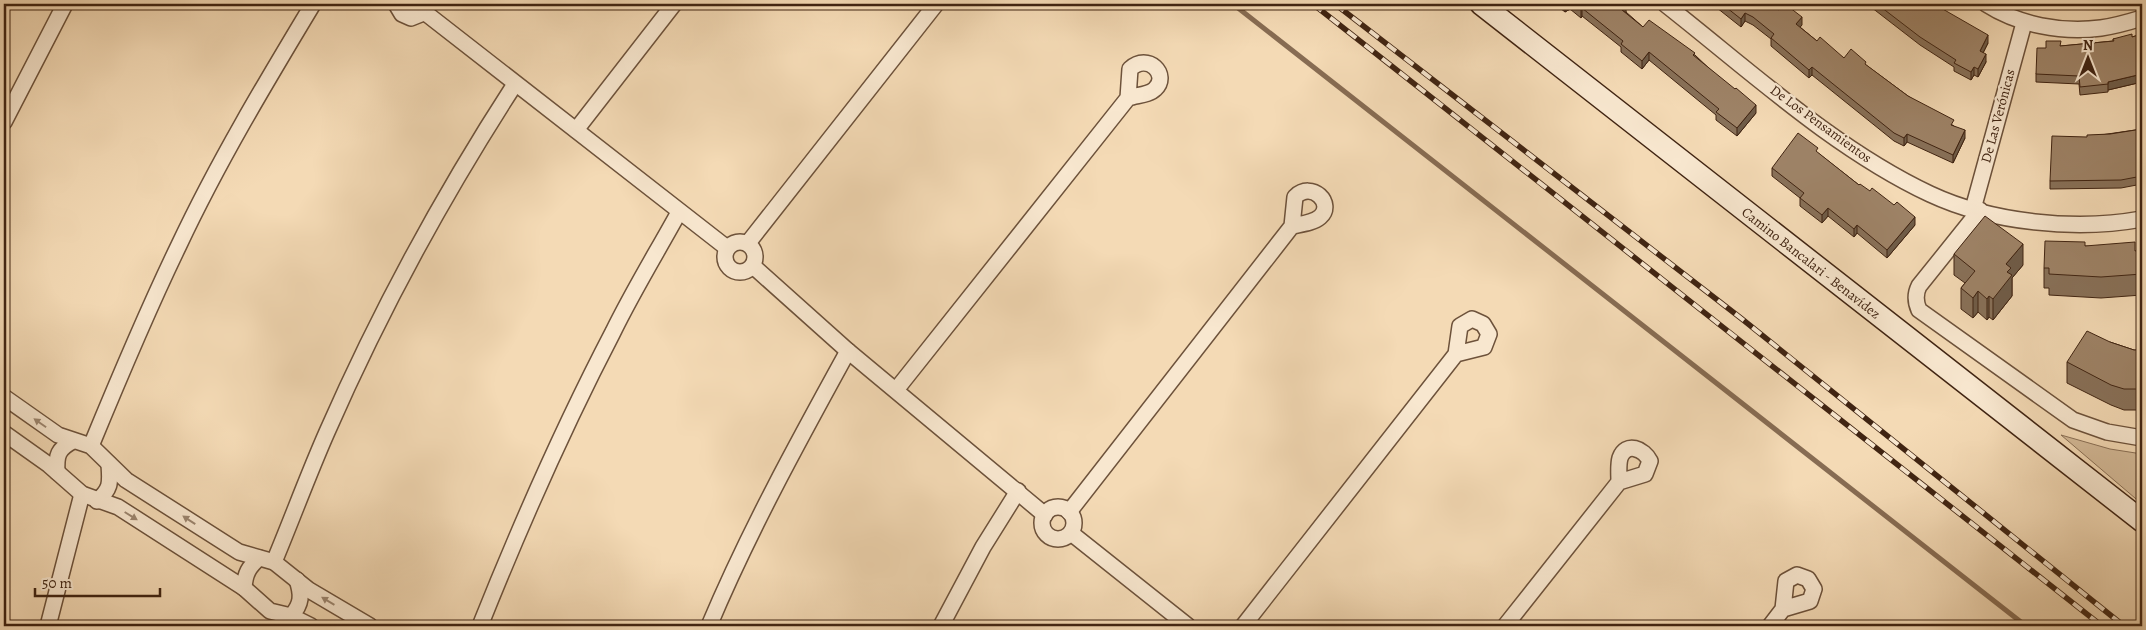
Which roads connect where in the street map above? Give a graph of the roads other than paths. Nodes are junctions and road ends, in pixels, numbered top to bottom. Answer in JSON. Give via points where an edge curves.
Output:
{"nodes":[{"id":1,"x":65,"y":4,"type":"edge"},
{"id":2,"x":313,"y":4,"type":"edge"},
{"id":3,"x":396,"y":4,"type":"edge"},
{"id":4,"x":674,"y":4,"type":"edge"},
{"id":5,"x":936,"y":4,"type":"edge"},
{"id":6,"x":1481,"y":4,"type":"edge"},
{"id":7,"x":1665,"y":4,"type":"edge"},
{"id":8,"x":1986,"y":4,"type":"edge"},
{"id":9,"x":425,"y":8,"type":"edge"},
{"id":10,"x":2142,"y":18,"type":"edge"},
{"id":11,"x":2024,"y":23,"type":"junction"},
{"id":12,"x":515,"y":84,"type":"junction"},
{"id":13,"x":1128,"y":98,"type":"dead end"},
{"id":14,"x":4,"y":122,"type":"edge"},
{"id":15,"x":576,"y":130,"type":"junction"},
{"id":16,"x":1976,"y":209,"type":"junction"},
{"id":17,"x":679,"y":212,"type":"junction"},
{"id":18,"x":2142,"y":219,"type":"edge"},
{"id":19,"x":1292,"y":226,"type":"dead end"},
{"id":20,"x":748,"y":243,"type":"junction"},
{"id":21,"x":727,"y":248,"type":"junction"},
{"id":22,"x":753,"y":266,"type":"junction"},
{"id":23,"x":848,"y":351,"type":"junction"},
{"id":24,"x":1456,"y":354,"type":"dead end"},
{"id":25,"x":896,"y":390,"type":"junction"},
{"id":26,"x":4,"y":397,"type":"edge"},
{"id":27,"x":4,"y":433,"type":"edge"},
{"id":28,"x":2142,"y":438,"type":"edge"},
{"id":29,"x":74,"y":441,"type":"junction"},
{"id":30,"x":91,"y":446,"type":"junction"},
{"id":31,"x":109,"y":464,"type":"junction"},
{"id":32,"x":57,"y":472,"type":"junction"},
{"id":33,"x":1619,"y":482,"type":"dead end"},
{"id":34,"x":1018,"y":491,"type":"junction"},
{"id":35,"x":82,"y":494,"type":"junction"},
{"id":36,"x":97,"y":500,"type":"junction"},
{"id":37,"x":1069,"y":512,"type":"junction"},
{"id":38,"x":1045,"y":515,"type":"junction"},
{"id":39,"x":2142,"y":521,"type":"edge"},
{"id":40,"x":1071,"y":533,"type":"junction"},
{"id":41,"x":259,"y":558,"type":"junction"},
{"id":42,"x":274,"y":562,"type":"junction"},
{"id":43,"x":297,"y":580,"type":"junction"},
{"id":44,"x":244,"y":588,"type":"junction"},
{"id":45,"x":1784,"y":609,"type":"dead end"},
{"id":46,"x":291,"y":616,"type":"junction"},
{"id":47,"x":268,"y":619,"type":"edge"},
{"id":48,"x":1184,"y":625,"type":"edge"},
{"id":49,"x":48,"y":626,"type":"edge"},
{"id":50,"x":311,"y":626,"type":"edge"},
{"id":51,"x":370,"y":626,"type":"edge"},
{"id":52,"x":480,"y":626,"type":"edge"},
{"id":53,"x":709,"y":626,"type":"edge"},
{"id":54,"x":941,"y":626,"type":"edge"},
{"id":55,"x":1243,"y":626,"type":"edge"},
{"id":56,"x":1505,"y":626,"type":"edge"},
{"id":57,"x":1770,"y":626,"type":"edge"}],
"edges":[{"from":1,"to":14,"type":"street"},
{"from":2,"to":30,"type":"street","via":[[259,93],[180,243],[131,348]]},
{"from":3,"to":9,"type":"street","via":[[398,11],[406,16],[416,17]]},
{"from":4,"to":15,"type":"street"},
{"from":5,"to":20,"type":"street"},
{"from":6,"to":39,"type":"main road","name":"Camino Bancalari - Benavídez"},
{"from":7,"to":16,"type":"street","name":"De Los Pensamientos","via":[[1848,147],[1932,194]]},
{"from":8,"to":11,"type":"street"},
{"from":9,"to":12,"type":"street"},
{"from":10,"to":11,"type":"street","via":[[2100,28],[2056,28]]},
{"from":11,"to":16,"type":"street","name":"De Las Verónicas"},
{"from":12,"to":15,"type":"street"},
{"from":12,"to":42,"type":"street","via":[[467,157],[376,329],[327,432]]},
{"from":13,"to":25,"type":"street"},
{"from":15,"to":17,"type":"street"},
{"from":16,"to":18,"type":"street","name":"De Los Pensamientos","via":[[2041,222],[2080,225]]},
{"from":16,"to":28,"type":"street","via":[[1919,286],[1916,293],[1919,310],[2073,420],[2107,432]]},
{"from":17,"to":21,"type":"street"},
{"from":17,"to":52,"type":"street","via":[[613,331],[557,445]]},
{"from":19,"to":37,"type":"street"},
{"from":20,"to":21,"type":"street","via":[[738,241]]},
{"from":20,"to":22,"type":"street","via":[[756,254]]},
{"from":21,"to":22,"type":"street","via":[[724,256],[731,269],[740,272]]},
{"from":22,"to":23,"type":"street"},
{"from":23,"to":25,"type":"street"},
{"from":23,"to":53,"type":"street","via":[[774,485]]},
{"from":24,"to":55,"type":"street"},
{"from":25,"to":34,"type":"street"},
{"from":29,"to":26,"type":"street","one_way":true,"via":[[58,436]]},
{"from":27,"to":32,"type":"street"},
{"from":29,"to":30,"type":"street"},
{"from":29,"to":32,"type":"street","via":[[57,453]]},
{"from":30,"to":31,"type":"street"},
{"from":31,"to":36,"type":"street","via":[[107,492]]},
{"from":41,"to":31,"type":"street","one_way":true,"via":[[239,552],[126,480]]},
{"from":32,"to":35,"type":"street"},
{"from":33,"to":56,"type":"street"},
{"from":34,"to":38,"type":"street"},
{"from":34,"to":54,"type":"street","via":[[983,547]]},
{"from":35,"to":36,"type":"street"},
{"from":35,"to":49,"type":"street"},
{"from":36,"to":44,"type":"street","one_way":true,"via":[[118,508]]},
{"from":37,"to":38,"type":"street","via":[[1056,508]]},
{"from":37,"to":40,"type":"street","via":[[1074,520]]},
{"from":38,"to":40,"type":"street","via":[[1043,528],[1048,536],[1058,539]]},
{"from":40,"to":48,"type":"street"},
{"from":41,"to":42,"type":"street"},
{"from":41,"to":44,"type":"street","via":[[248,568]]},
{"from":42,"to":43,"type":"street"},
{"from":43,"to":46,"type":"street","via":[[301,599]]},
{"from":51,"to":43,"type":"street","one_way":true},
{"from":44,"to":47,"type":"street"},
{"from":45,"to":57,"type":"street"},
{"from":46,"to":47,"type":"street"},
{"from":46,"to":50,"type":"street"}]}
